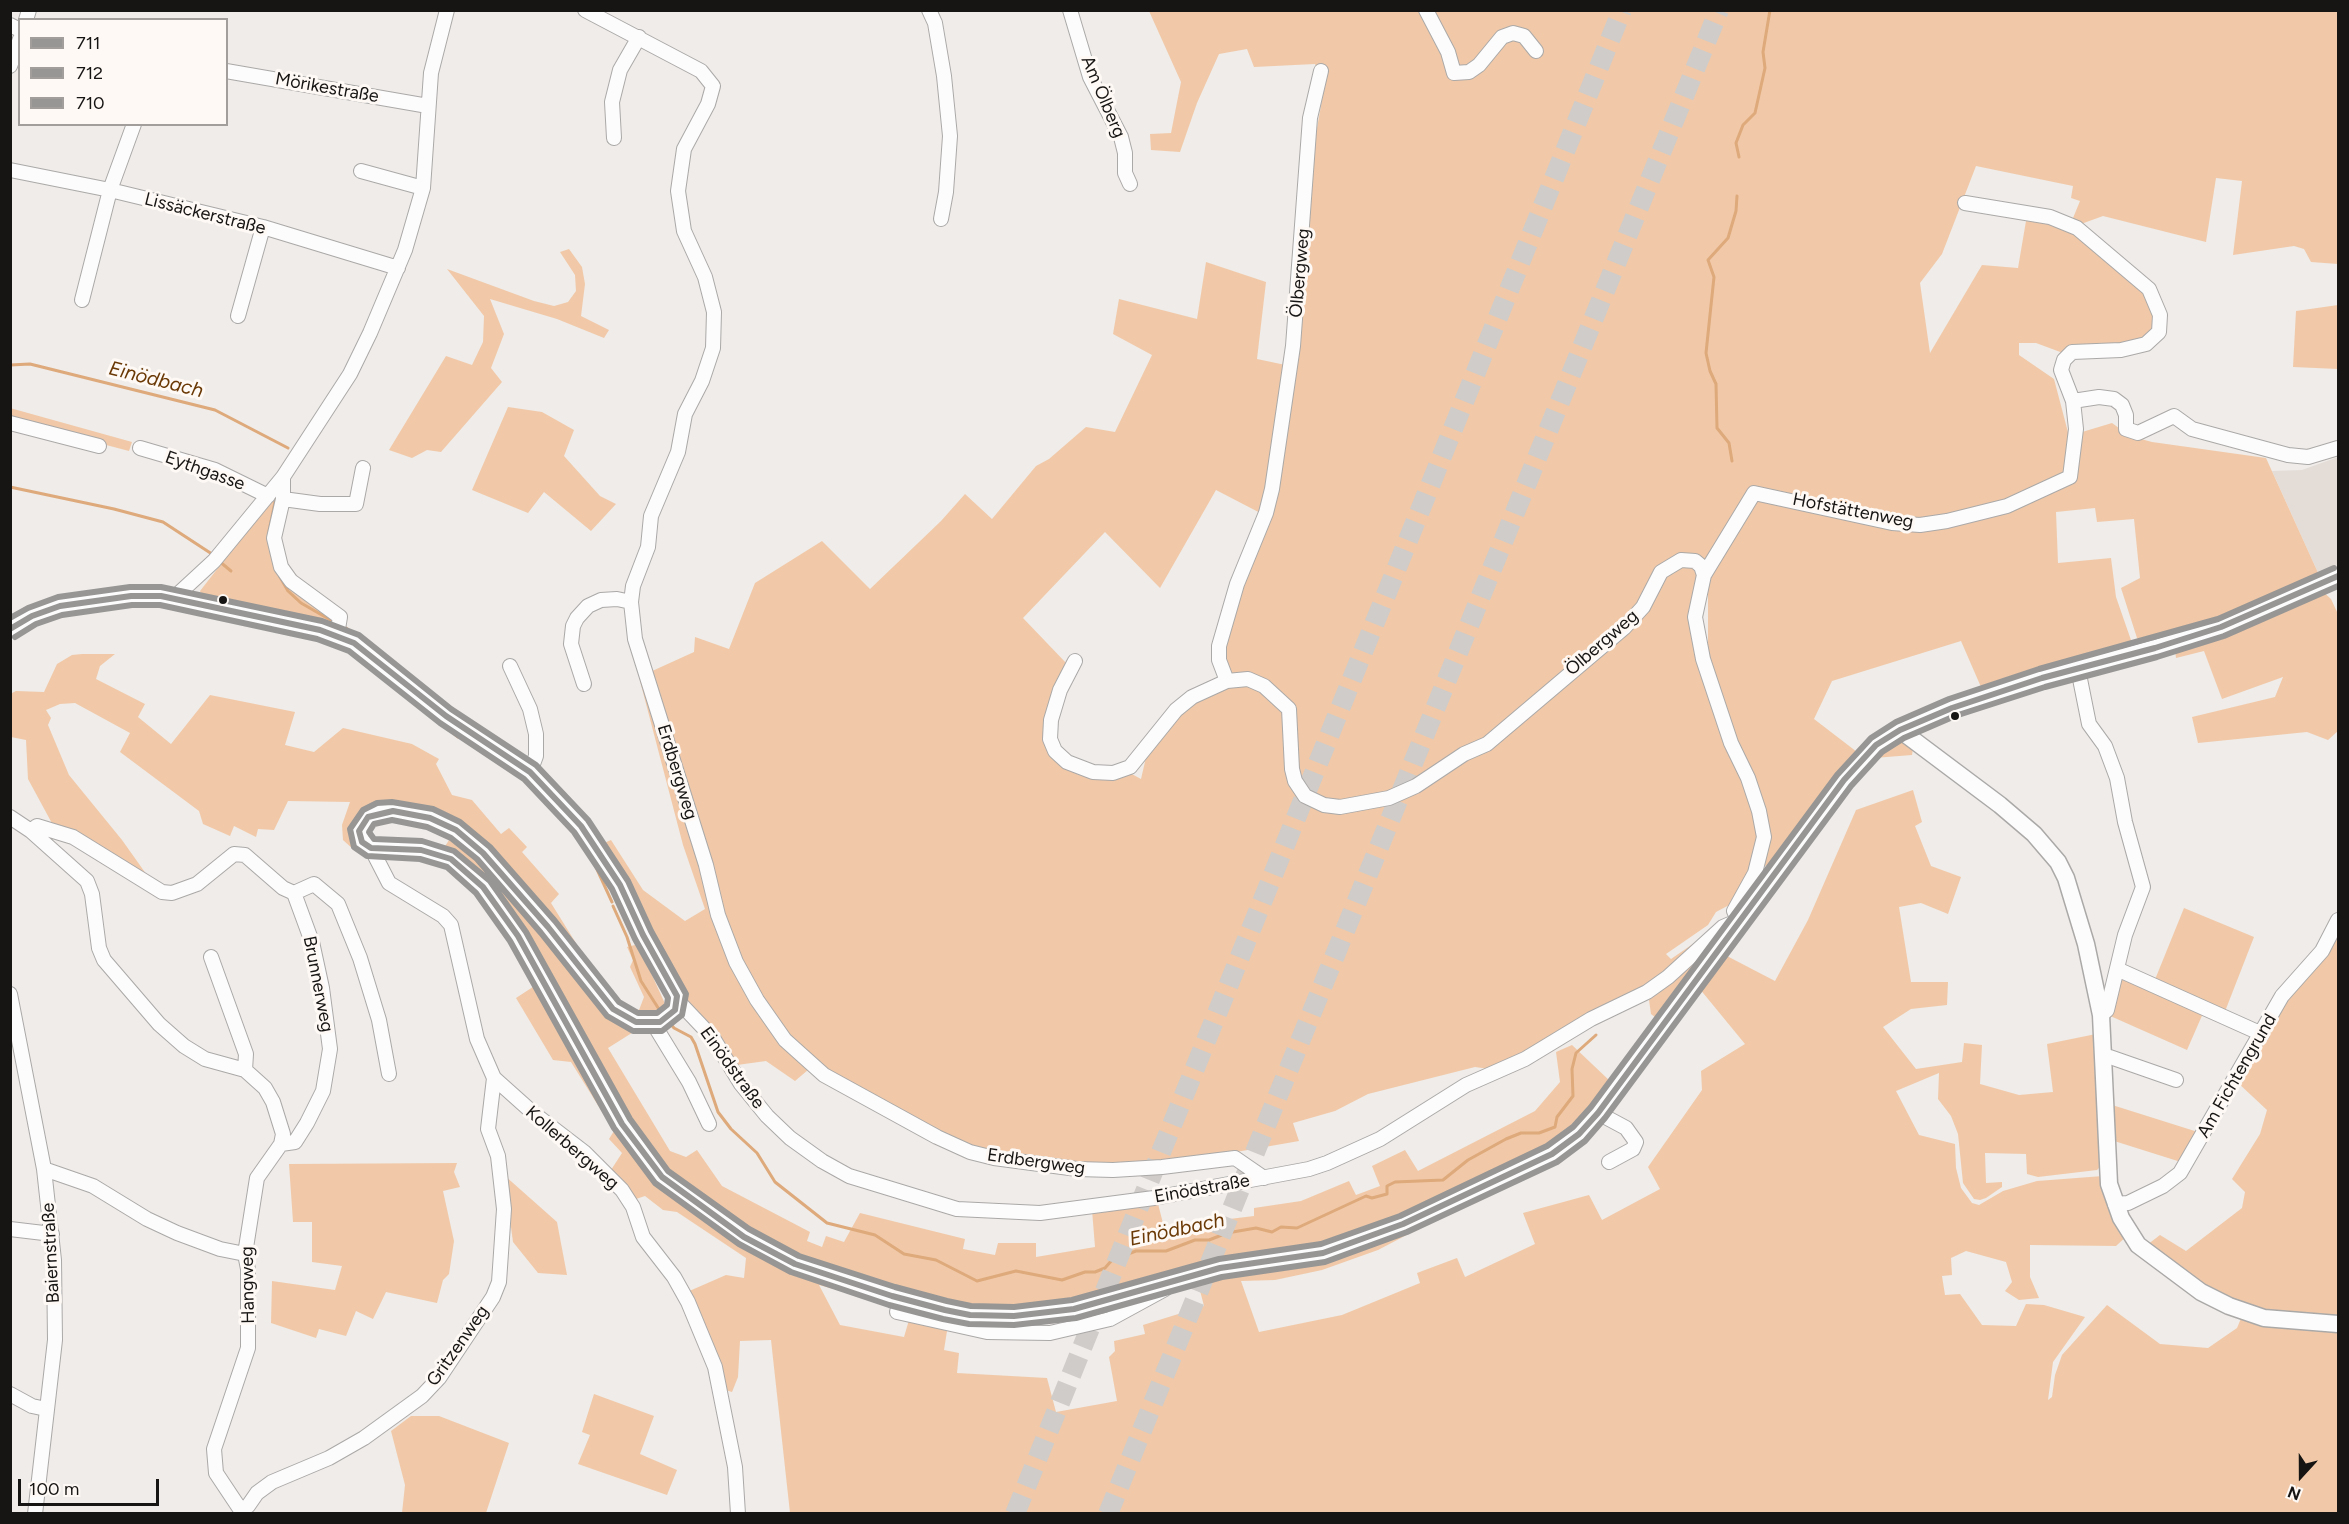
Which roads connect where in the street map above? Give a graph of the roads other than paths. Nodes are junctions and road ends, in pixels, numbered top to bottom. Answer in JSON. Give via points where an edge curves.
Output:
{"nodes":[{"id":1,"x":447,"y":10,"type":"edge"},
{"id":2,"x":585,"y":10,"type":"edge"},
{"id":3,"x":929,"y":10,"type":"edge"},
{"id":4,"x":1070,"y":10,"type":"edge"},
{"id":5,"x":1426,"y":10,"type":"edge"},
{"id":6,"x":639,"y":37,"type":"junction"},
{"id":7,"x":18,"y":44,"type":"edge"},
{"id":8,"x":1536,"y":51,"type":"dead end"},
{"id":9,"x":10,"y":66,"type":"edge"},
{"id":10,"x":228,"y":71,"type":"edge"},
{"id":11,"x":1321,"y":71,"type":"dead end"},
{"id":12,"x":428,"y":106,"type":"junction"},
{"id":13,"x":133,"y":126,"type":"edge"},
{"id":14,"x":614,"y":138,"type":"dead end"},
{"id":15,"x":10,"y":170,"type":"edge"},
{"id":16,"x":361,"y":171,"type":"dead end"},
{"id":17,"x":1130,"y":184,"type":"dead end"},
{"id":18,"x":423,"y":188,"type":"junction"},
{"id":19,"x":110,"y":190,"type":"junction"},
{"id":20,"x":1965,"y":203,"type":"dead end"},
{"id":21,"x":941,"y":219,"type":"dead end"},
{"id":22,"x":263,"y":228,"type":"junction"},
{"id":23,"x":398,"y":268,"type":"junction"},
{"id":24,"x":82,"y":300,"type":"dead end"},
{"id":25,"x":238,"y":316,"type":"dead end"},
{"id":26,"x":2073,"y":401,"type":"junction"},
{"id":27,"x":10,"y":423,"type":"edge"},
{"id":28,"x":99,"y":446,"type":"dead end"},
{"id":29,"x":140,"y":448,"type":"dead end"},
{"id":30,"x":2338,"y":448,"type":"edge"},
{"id":31,"x":363,"y":468,"type":"dead end"},
{"id":32,"x":283,"y":477,"type":"junction"},
{"id":33,"x":268,"y":496,"type":"junction"},
{"id":34,"x":283,"y":499,"type":"junction"},
{"id":35,"x":1704,"y":575,"type":"junction"},
{"id":36,"x":2338,"y":576,"type":"edge"},
{"id":37,"x":176,"y":597,"type":"junction"},
{"id":38,"x":631,"y":602,"type":"junction"},
{"id":39,"x":339,"y":625,"type":"junction"},
{"id":40,"x":10,"y":629,"type":"edge"},
{"id":41,"x":1075,"y":662,"type":"dead end"},
{"id":42,"x":510,"y":666,"type":"dead end"},
{"id":43,"x":2078,"y":669,"type":"junction"},
{"id":44,"x":1227,"y":681,"type":"junction"},
{"id":45,"x":584,"y":684,"type":"dead end"},
{"id":46,"x":1900,"y":730,"type":"junction"},
{"id":47,"x":530,"y":772,"type":"junction"},
{"id":48,"x":10,"y":816,"type":"edge"},
{"id":49,"x":32,"y":831,"type":"junction"},
{"id":50,"x":371,"y":848,"type":"junction"},
{"id":51,"x":294,"y":893,"type":"junction"},
{"id":52,"x":2338,"y":920,"type":"edge"},
{"id":53,"x":1739,"y":921,"type":"junction"},
{"id":54,"x":211,"y":957,"type":"dead end"},
{"id":55,"x":2117,"y":969,"type":"junction"},
{"id":56,"x":10,"y":994,"type":"edge"},
{"id":57,"x":676,"y":1005,"type":"junction"},
{"id":58,"x":2101,"y":1015,"type":"junction"},
{"id":59,"x":657,"y":1022,"type":"junction"},
{"id":60,"x":2262,"y":1034,"type":"junction"},
{"id":61,"x":15,"y":1049,"type":"edge"},
{"id":62,"x":2103,"y":1057,"type":"junction"},
{"id":63,"x":245,"y":1070,"type":"junction"},
{"id":64,"x":389,"y":1074,"type":"dead end"},
{"id":65,"x":494,"y":1078,"type":"junction"},
{"id":66,"x":2176,"y":1080,"type":"dead end"},
{"id":67,"x":1598,"y":1113,"type":"junction"},
{"id":68,"x":709,"y":1124,"type":"dead end"},
{"id":69,"x":281,"y":1144,"type":"junction"},
{"id":70,"x":1609,"y":1162,"type":"dead end"},
{"id":71,"x":44,"y":1169,"type":"junction"},
{"id":72,"x":1264,"y":1178,"type":"junction"},
{"id":73,"x":2115,"y":1204,"type":"junction"},
{"id":74,"x":10,"y":1229,"type":"edge"},
{"id":75,"x":52,"y":1234,"type":"junction"},
{"id":76,"x":245,"y":1254,"type":"junction"},
{"id":77,"x":1172,"y":1280,"type":"junction"},
{"id":78,"x":933,"y":1307,"type":"junction"},
{"id":79,"x":2338,"y":1324,"type":"edge"},
{"id":80,"x":10,"y":1394,"type":"edge"},
{"id":81,"x":46,"y":1409,"type":"junction"},
{"id":82,"x":241,"y":1511,"type":"edge"},
{"id":83,"x":34,"y":1514,"type":"edge"},
{"id":84,"x":738,"y":1514,"type":"edge"}],
"edges":[{"from":1,"to":12,"type":"street","via":[[431,74]]},
{"from":2,"to":6,"type":"street","name":"Erdbergweg"},
{"from":3,"to":21,"type":"street","via":[[944,76],[950,136]]},
{"from":4,"to":17,"type":"street","name":"Am Ölberg","via":[[1090,77],[1120,137]]},
{"from":5,"to":8,"type":"street","via":[[1448,52],[1454,73],[1469,72],[1502,37],[1513,33],[1524,36]]},
{"from":6,"to":14,"type":"street","via":[[620,70],[612,102]]},
{"from":6,"to":38,"type":"street","name":"Erdbergweg","via":[[701,71],[713,86],[684,149],[678,190],[684,231],[705,277],[714,312],[713,348],[685,414],[678,452],[651,516],[648,547]]},
{"from":7,"to":9,"type":"street"},
{"from":10,"to":12,"type":"street","name":"Mörikestraße"},
{"from":11,"to":44,"type":"street","name":"Ölbergweg","via":[[1310,118],[1293,346],[1272,489],[1220,646],[1219,660]]},
{"from":12,"to":18,"type":"street"},
{"from":13,"to":19,"type":"street"},
{"from":15,"to":19,"type":"street","name":"Lissäckerstraße"},
{"from":16,"to":18,"type":"street"},
{"from":18,"to":23,"type":"street"},
{"from":19,"to":22,"type":"street","name":"Lissäckerstraße"},
{"from":19,"to":24,"type":"street"},
{"from":20,"to":26,"type":"street","name":"Hofstättenweg","via":[[2050,217],[2077,228],[2149,289],[2160,315],[2159,332],[2146,344],[2121,350],[2072,352],[2061,370]]},
{"from":22,"to":23,"type":"street","name":"Lissäckerstraße"},
{"from":22,"to":25,"type":"street"},
{"from":23,"to":32,"type":"street","via":[[350,374]]},
{"from":26,"to":30,"type":"street","via":[[2114,399],[2126,415],[2126,429],[2138,433],[2174,416],[2193,429],[2288,455],[2308,457]]},
{"from":26,"to":35,"type":"street","name":"Hofstättenweg","via":[[2076,429],[2070,477],[2040,493],[1978,514],[1920,525],[1754,493]]},
{"from":27,"to":28,"type":"street"},
{"from":29,"to":33,"type":"street","name":"Eythgasse","via":[[215,470]]},
{"from":31,"to":34,"type":"street","via":[[356,504]]},
{"from":32,"to":33,"type":"street"},
{"from":32,"to":34,"type":"street"},
{"from":33,"to":37,"type":"street","via":[[217,557]]},
{"from":34,"to":39,"type":"street","via":[[274,538],[281,567]]},
{"from":35,"to":44,"type":"street","name":"Ölbergweg","via":[[1695,561],[1672,563],[1661,572],[1643,607],[1624,628],[1487,744],[1389,798],[1340,807],[1305,796],[1292,769],[1289,709],[1264,686],[1248,679]]},
{"from":35,"to":53,"type":"street","via":[[1695,617],[1703,658],[1731,743],[1748,778],[1764,837],[1755,873],[1734,911]]},
{"from":36,"to":43,"type":"main road","via":[[2221,627]]},
{"from":37,"to":39,"type":"main road"},
{"from":37,"to":40,"type":"main road","via":[[131,596],[73,603],[43,611]]},
{"from":38,"to":45,"type":"street","via":[[601,600],[577,618],[571,635]]},
{"from":38,"to":72,"type":"street","name":"Erdbergweg","via":[[635,639],[725,936],[757,1000],[785,1040],[810,1065],[937,1137],[994,1158],[1113,1170],[1232,1157]]},
{"from":39,"to":47,"type":"main road","via":[[446,716]]},
{"from":41,"to":44,"type":"street","name":"Ölbergweg","via":[[1060,690],[1050,739],[1055,751],[1067,762],[1094,771],[1113,773],[1130,766],[1176,710],[1192,697]]},
{"from":42,"to":47,"type":"street","via":[[530,709],[536,734],[536,756]]},
{"from":43,"to":46,"type":"main road","via":[[1952,708]]},
{"from":43,"to":55,"type":"street","via":[[2089,724],[2105,746],[2117,777],[2144,887],[2125,935]]},
{"from":46,"to":53,"type":"main road","via":[[1872,748],[1857,764]]},
{"from":46,"to":58,"type":"main road","via":[[2000,805],[2034,834],[2058,862],[2073,896]]},
{"from":47,"to":57,"type":"main road","via":[[581,826],[620,885]]},
{"from":48,"to":49,"type":"street"},
{"from":49,"to":51,"type":"street","via":[[37,826],[73,837],[162,892],[172,893],[197,884],[234,854],[245,855]]},
{"from":49,"to":63,"type":"street","via":[[87,881],[104,960],[159,1024],[205,1059]]},
{"from":50,"to":59,"type":"main road","via":[[362,842],[359,831],[365,820],[380,812],[406,812],[456,830],[491,862],[614,1009],[630,1020]]},
{"from":50,"to":65,"type":"street","name":"Kollerbergweg","via":[[389,883],[452,925],[477,1039]]},
{"from":50,"to":78,"type":"main road","via":[[437,853],[468,871],[483,887],[518,936],[622,1124],[662,1177],[775,1255],[813,1271]]},
{"from":51,"to":64,"type":"street","via":[[314,884],[338,904],[379,1020]]},
{"from":51,"to":69,"type":"street","name":"Brunnerweg","via":[[312,942],[330,1049],[323,1091],[307,1123],[295,1142]]},
{"from":52,"to":60,"type":"street","name":"Am Fichtengrund","via":[[2322,951],[2282,996]]},
{"from":53,"to":67,"type":"main road"},
{"from":53,"to":72,"type":"street","name":"Einödstraße","via":[[1723,927],[1647,992],[1592,1019],[1544,1049],[1466,1085],[1380,1139],[1309,1169]]},
{"from":54,"to":63,"type":"street","via":[[246,1054]]},
{"from":55,"to":58,"type":"street","via":[[2106,1010]]},
{"from":55,"to":60,"type":"street"},
{"from":56,"to":61,"type":"street","name":"Baiernstraße"},
{"from":57,"to":59,"type":"main road"},
{"from":57,"to":72,"type":"street","name":"Einödstraße","via":[[712,1038],[741,1084],[790,1138],[836,1169],[903,1194],[957,1209],[1040,1214]]},
{"from":58,"to":62,"type":"main road"},
{"from":59,"to":68,"type":"street"},
{"from":60,"to":73,"type":"street","name":"Am Fichtengrund","via":[[2180,1173],[2128,1203]]},
{"from":61,"to":71,"type":"street","name":"Baiernstraße"},
{"from":62,"to":66,"type":"street","via":[[2110,1056]]},
{"from":62,"to":73,"type":"main road","via":[[2106,1170]]},
{"from":63,"to":69,"type":"street","via":[[265,1088],[273,1102],[283,1134]]},
{"from":65,"to":82,"type":"street","name":"Gritzenweg","via":[[488,1129],[498,1156],[504,1209],[499,1282],[493,1297],[439,1378],[422,1396],[364,1438],[272,1482]]},
{"from":65,"to":84,"type":"street","name":"Kollerbergweg","via":[[584,1152],[622,1190],[633,1207],[643,1237],[688,1302],[715,1367],[735,1467]]},
{"from":67,"to":70,"type":"street","via":[[1626,1128],[1636,1142],[1633,1149]]},
{"from":67,"to":77,"type":"main road","via":[[1579,1134],[1552,1154],[1403,1224],[1323,1253],[1220,1268]]},
{"from":69,"to":76,"type":"street","name":"Hangweg","via":[[257,1178]]},
{"from":71,"to":75,"type":"street","name":"Baiernstraße"},
{"from":71,"to":76,"type":"street","via":[[93,1186],[177,1233]]},
{"from":73,"to":79,"type":"main road","via":[[2138,1245],[2211,1297],[2264,1318]]},
{"from":74,"to":75,"type":"street"},
{"from":75,"to":81,"type":"street","name":"Baiernstraße","via":[[55,1340]]},
{"from":76,"to":82,"type":"street","name":"Hangweg","via":[[248,1348],[219,1429],[214,1460],[220,1481]]},
{"from":77,"to":78,"type":"main road","via":[[1054,1312],[970,1315]]},
{"from":77,"to":78,"type":"street","via":[[1172,1287],[1110,1319],[1050,1333],[987,1332],[897,1312],[932,1311]]},
{"from":80,"to":81,"type":"street"},
{"from":81,"to":83,"type":"street","name":"Baiernstraße"}]}
